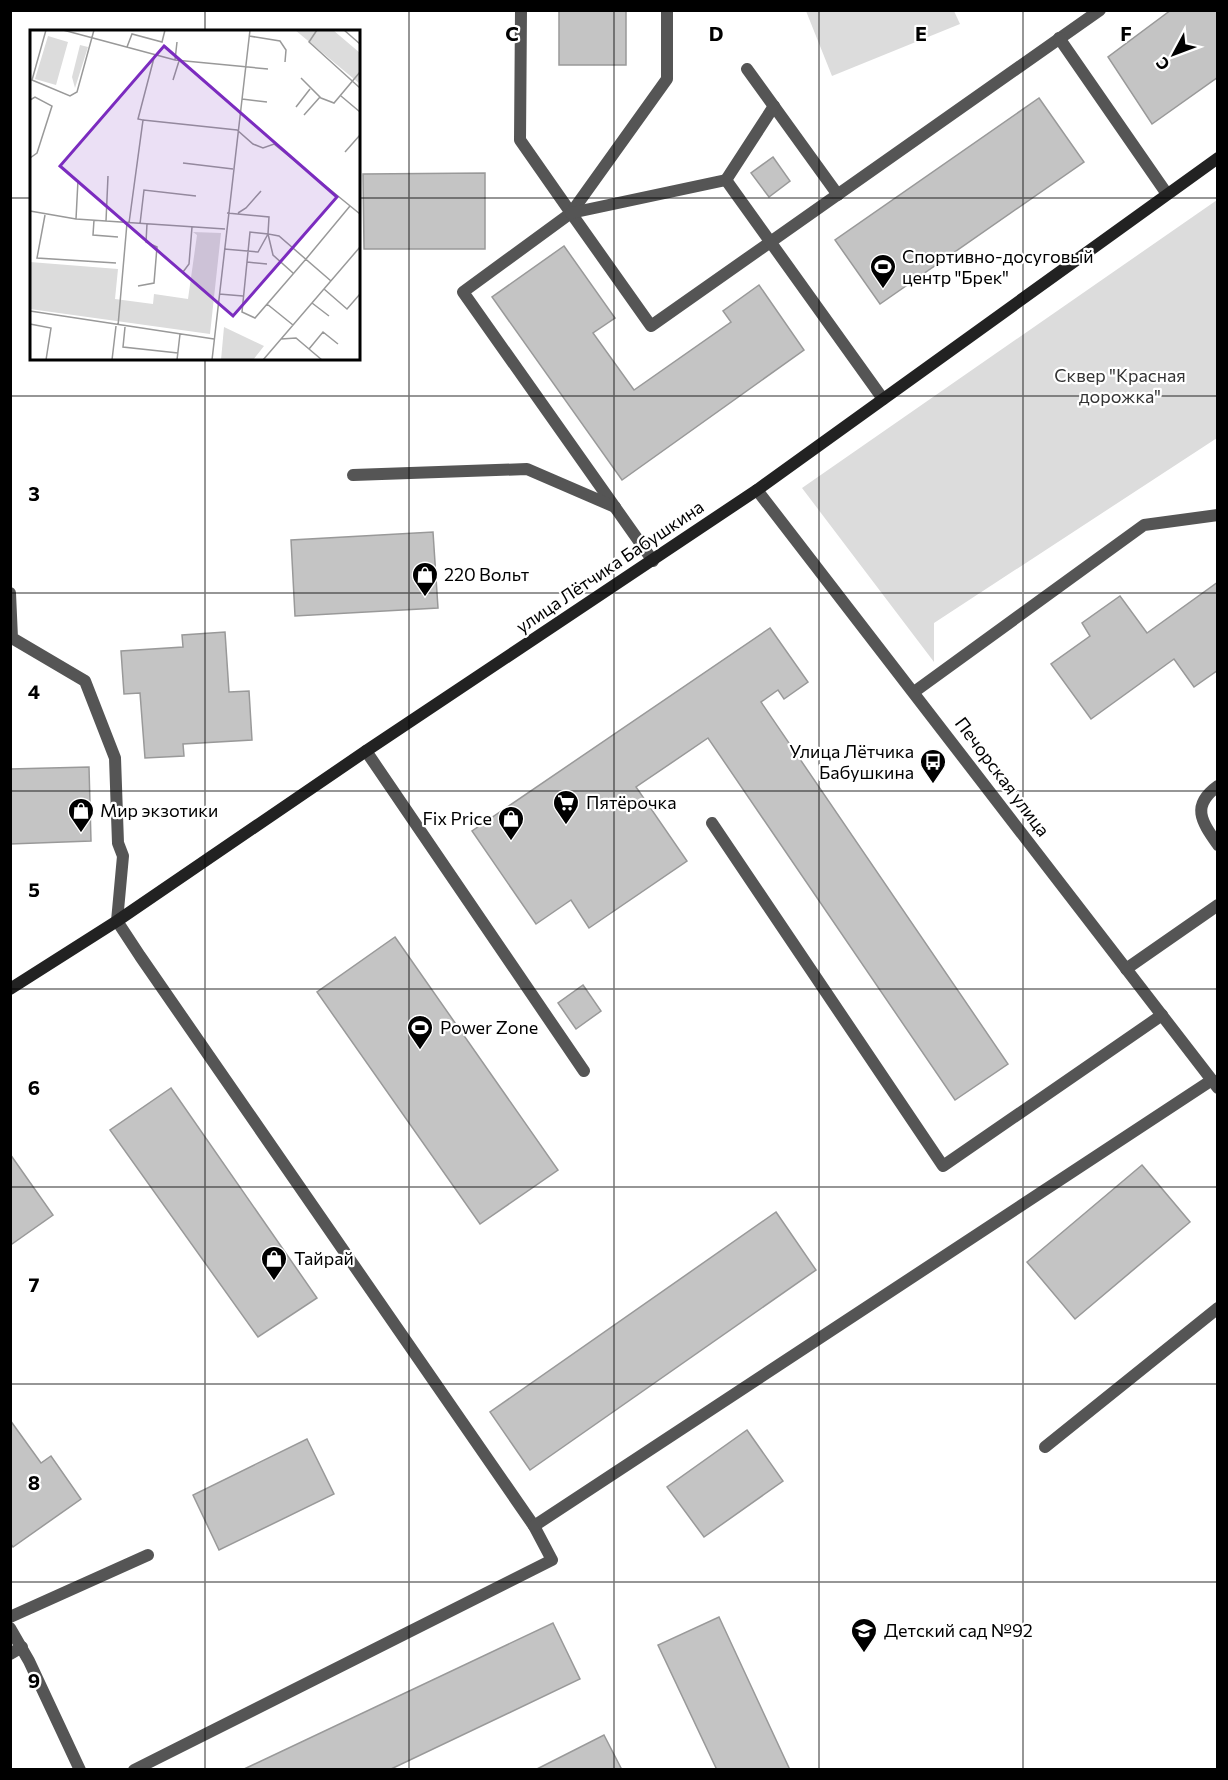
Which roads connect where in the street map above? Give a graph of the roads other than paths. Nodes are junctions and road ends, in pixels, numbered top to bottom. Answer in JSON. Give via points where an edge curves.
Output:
{"nodes":[{"id":1,"x":521,"y":10,"type":"edge"},
{"id":2,"x":667,"y":10,"type":"edge"},
{"id":3,"x":1100,"y":10,"type":"edge"},
{"id":4,"x":1059,"y":39,"type":"junction"},
{"id":5,"x":747,"y":69,"type":"dead end"},
{"id":6,"x":774,"y":106,"type":"junction"},
{"id":7,"x":1218,"y":158,"type":"edge"},
{"id":8,"x":726,"y":180,"type":"junction"},
{"id":9,"x":1167,"y":194,"type":"junction"},
{"id":10,"x":838,"y":195,"type":"junction"},
{"id":11,"x":571,"y":213,"type":"junction"},
{"id":12,"x":770,"y":242,"type":"junction"},
{"id":13,"x":883,"y":399,"type":"junction"},
{"id":14,"x":353,"y":475,"type":"dead end"},
{"id":15,"x":757,"y":490,"type":"junction"},
{"id":16,"x":616,"y":508,"type":"junction"},
{"id":17,"x":1218,"y":515,"type":"edge"},
{"id":18,"x":653,"y":561,"type":"junction"},
{"id":19,"x":10,"y":592,"type":"edge"},
{"id":20,"x":914,"y":692,"type":"junction"},
{"id":21,"x":366,"y":751,"type":"junction"},
{"id":22,"x":1218,"y":786,"type":"edge"},
{"id":23,"x":712,"y":823,"type":"dead end"},
{"id":24,"x":1218,"y":844,"type":"edge"},
{"id":25,"x":1218,"y":905,"type":"edge"},
{"id":26,"x":117,"y":921,"type":"junction"},
{"id":27,"x":1126,"y":969,"type":"junction"},
{"id":28,"x":10,"y":989,"type":"edge"},
{"id":29,"x":1162,"y":1015,"type":"junction"},
{"id":30,"x":584,"y":1071,"type":"dead end"},
{"id":31,"x":1215,"y":1084,"type":"edge"},
{"id":32,"x":1218,"y":1308,"type":"edge"},
{"id":33,"x":1045,"y":1447,"type":"dead end"},
{"id":34,"x":534,"y":1526,"type":"junction"},
{"id":35,"x":147,"y":1555,"type":"dead end"},
{"id":36,"x":10,"y":1617,"type":"edge"},
{"id":37,"x":10,"y":1628,"type":"edge"},
{"id":38,"x":21,"y":1647,"type":"junction"},
{"id":39,"x":10,"y":1654,"type":"edge"},
{"id":40,"x":80,"y":1770,"type":"edge"},
{"id":41,"x":134,"y":1770,"type":"edge"}],
"edges":[{"from":1,"to":11,"type":"street","via":[[520,140]]},
{"from":2,"to":11,"type":"street","via":[[667,79]]},
{"from":3,"to":4,"type":"street"},
{"from":4,"to":9,"type":"street"},
{"from":4,"to":10,"type":"street"},
{"from":5,"to":6,"type":"street"},
{"from":6,"to":8,"type":"street"},
{"from":6,"to":10,"type":"street"},
{"from":7,"to":9,"type":"main road","name":"улица Лётчика Бабушкина"},
{"from":8,"to":11,"type":"street"},
{"from":8,"to":12,"type":"street"},
{"from":9,"to":13,"type":"main road","name":"улица Лётчика Бабушкина"},
{"from":10,"to":12,"type":"street"},
{"from":11,"to":12,"type":"street","via":[[651,326]]},
{"from":11,"to":16,"type":"street","via":[[463,292]]},
{"from":12,"to":13,"type":"street"},
{"from":13,"to":15,"type":"main road","name":"улица Лётчика Бабушкина"},
{"from":14,"to":16,"type":"street","via":[[527,469]]},
{"from":15,"to":18,"type":"main road","name":"улица Лётчика Бабушкина"},
{"from":15,"to":20,"type":"street","name":"Печорская улица"},
{"from":16,"to":18,"type":"street"},
{"from":17,"to":20,"type":"street","via":[[1144,525]]},
{"from":18,"to":21,"type":"main road","name":"улица Лётчика Бабушкина"},
{"from":19,"to":26,"type":"street","via":[[12,638],[85,681],[116,758],[117,843],[123,856]]},
{"from":20,"to":27,"type":"street","name":"Печорская улица"},
{"from":21,"to":26,"type":"main road","name":"улица Лётчика Бабушкина"},
{"from":21,"to":30,"type":"street"},
{"from":22,"to":24,"type":"street","via":[[1206,795],[1200,810],[1203,824]]},
{"from":23,"to":29,"type":"street","via":[[943,1166]]},
{"from":25,"to":27,"type":"street"},
{"from":26,"to":28,"type":"main road","name":"улица Лётчика Бабушкина"},
{"from":26,"to":34,"type":"street"},
{"from":27,"to":29,"type":"street","name":"Печорская улица"},
{"from":29,"to":31,"type":"street","name":"Печорская улица"},
{"from":31,"to":34,"type":"street"},
{"from":32,"to":33,"type":"street"},
{"from":34,"to":41,"type":"street","via":[[552,1560]]},
{"from":35,"to":36,"type":"street"},
{"from":37,"to":38,"type":"street"},
{"from":38,"to":39,"type":"street"},
{"from":38,"to":40,"type":"street"}]}
